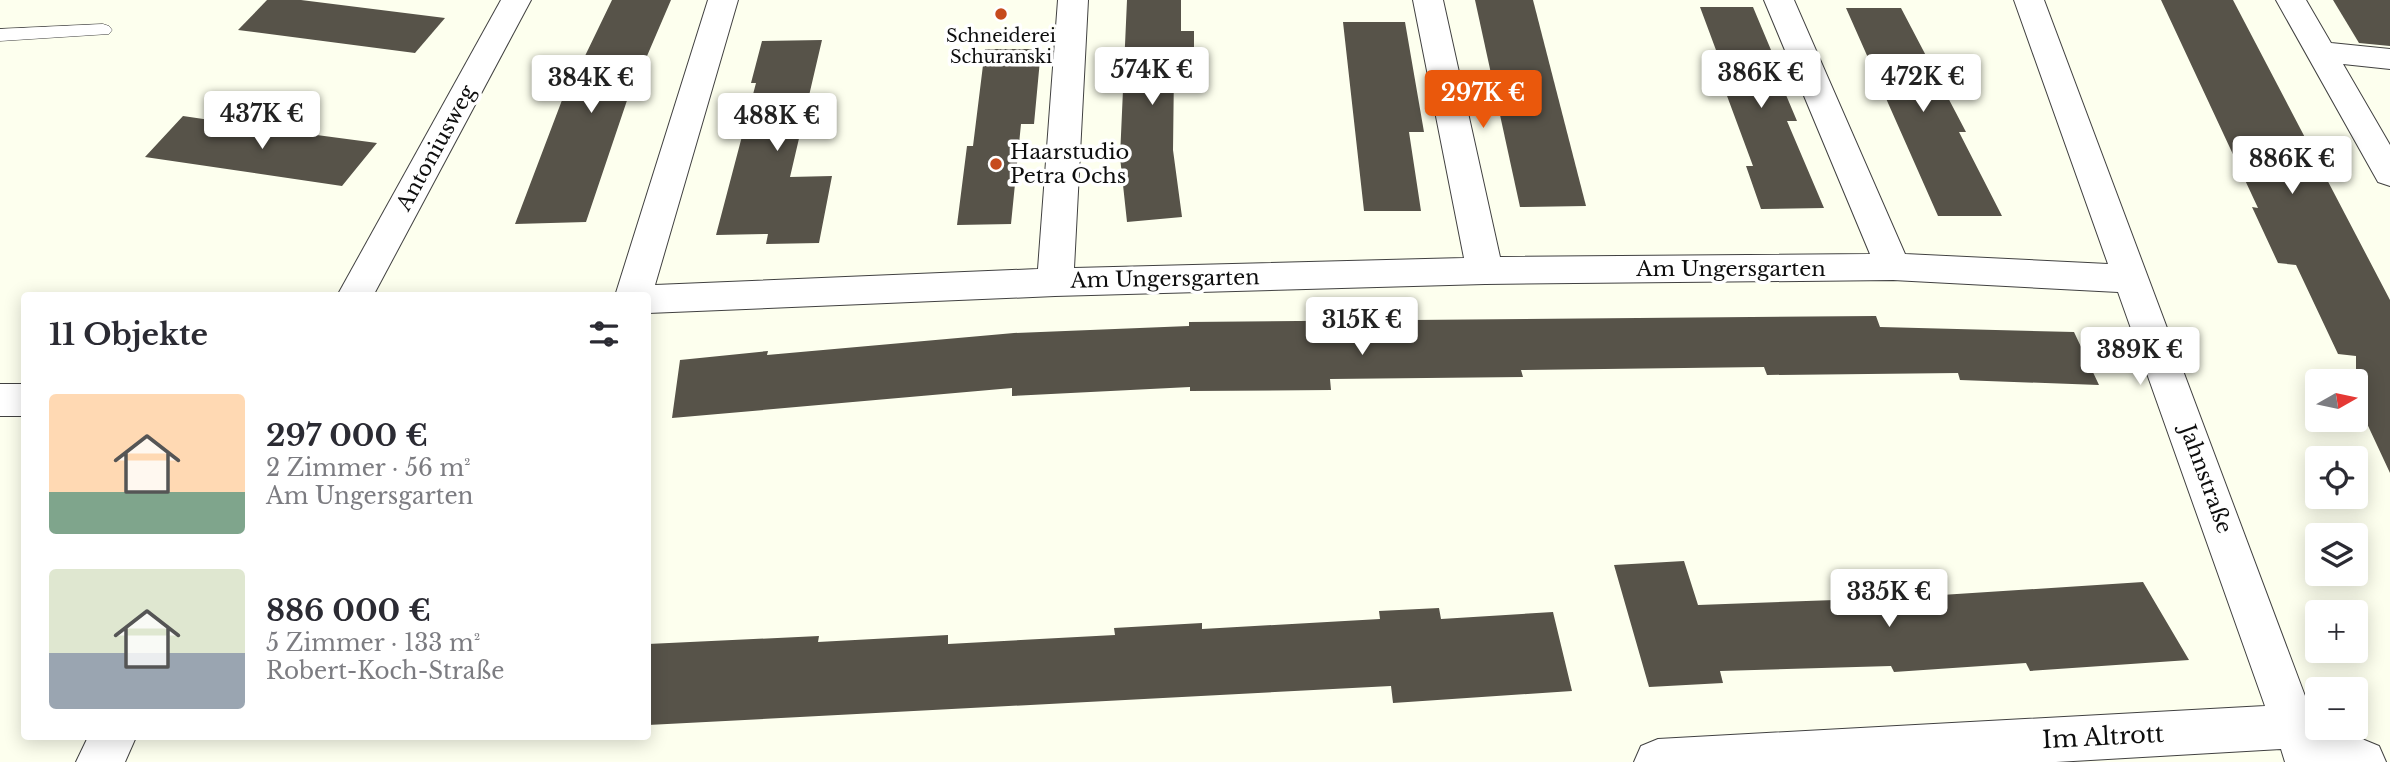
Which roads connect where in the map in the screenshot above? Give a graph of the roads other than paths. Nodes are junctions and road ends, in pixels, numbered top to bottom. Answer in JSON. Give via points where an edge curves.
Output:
{"nodes":[{"id":1,"x":516,"y":0,"type":"edge"},
{"id":2,"x":723,"y":0,"type":"edge"},
{"id":3,"x":1073,"y":0,"type":"edge"},
{"id":4,"x":1428,"y":0,"type":"edge"},
{"id":5,"x":1779,"y":0,"type":"edge"},
{"id":6,"x":2029,"y":0,"type":"edge"},
{"id":7,"x":2291,"y":0,"type":"edge"},
{"id":8,"x":103,"y":30,"type":"dead end"},
{"id":9,"x":0,"y":35,"type":"edge"},
{"id":10,"x":2320,"y":52,"type":"junction"},
{"id":11,"x":2390,"y":59,"type":"edge"},
{"id":12,"x":2390,"y":174,"type":"edge"},
{"id":13,"x":1893,"y":268,"type":"junction"},
{"id":14,"x":1485,"y":271,"type":"junction"},
{"id":15,"x":2132,"y":279,"type":"junction"},
{"id":16,"x":1055,"y":282,"type":"junction"},
{"id":17,"x":357,"y":292,"type":"edge"},
{"id":18,"x":634,"y":292,"type":"edge"},
{"id":19,"x":651,"y":299,"type":"edge"},
{"id":20,"x":0,"y":400,"type":"edge"},
{"id":21,"x":21,"y":400,"type":"edge"},
{"id":22,"x":112,"y":740,"type":"edge"},
{"id":23,"x":2304,"y":747,"type":"edge"},
{"id":24,"x":100,"y":762,"type":"edge"},
{"id":25,"x":1658,"y":762,"type":"edge"},
{"id":26,"x":2362,"y":762,"type":"edge"}],
"edges":[{"from":1,"to":17,"type":"street","name":"Antoniusweg"},
{"from":2,"to":18,"type":"street"},
{"from":3,"to":16,"type":"street","name":"Am Ungersgarten"},
{"from":4,"to":14,"type":"street"},
{"from":5,"to":13,"type":"street"},
{"from":6,"to":15,"type":"street","name":"Jahnstraße"},
{"from":7,"to":10,"type":"street"},
{"from":8,"to":9,"type":"lane"},
{"from":10,"to":11,"type":"street"},
{"from":10,"to":12,"type":"street"},
{"from":13,"to":14,"type":"street","name":"Am Ungersgarten"},
{"from":13,"to":15,"type":"street","name":"Am Ungersgarten"},
{"from":14,"to":16,"type":"street","name":"Am Ungersgarten"},
{"from":15,"to":23,"type":"street","name":"Jahnstraße"},
{"from":16,"to":19,"type":"street","name":"Am Ungersgarten"},
{"from":20,"to":21,"type":"street"},
{"from":22,"to":24,"type":"street"},
{"from":23,"to":25,"type":"street","name":"Im Altrott"},
{"from":23,"to":26,"type":"street","name":"Im Altrott"}]}
